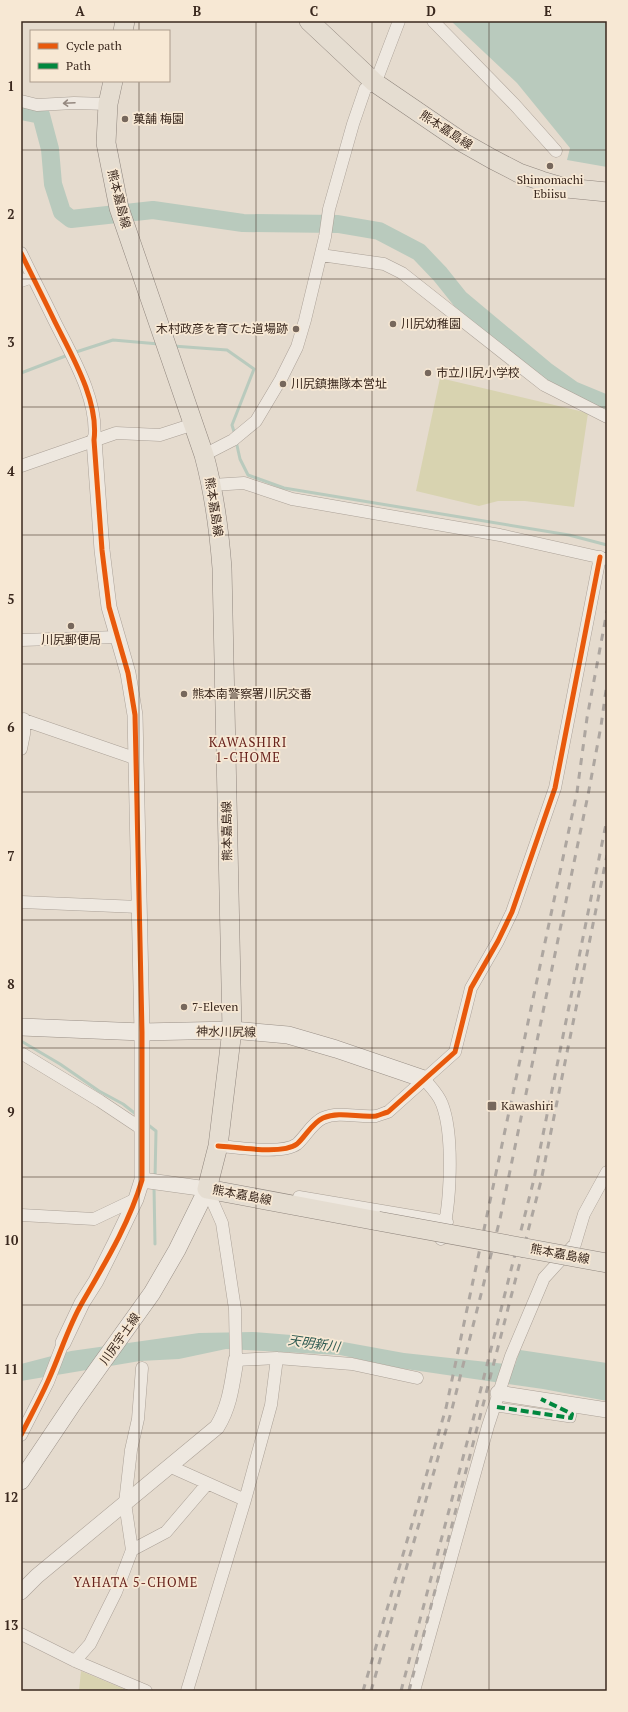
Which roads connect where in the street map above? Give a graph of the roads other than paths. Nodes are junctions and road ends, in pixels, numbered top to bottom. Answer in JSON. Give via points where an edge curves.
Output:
{"nodes":[{"id":1,"x":309,"y":21,"type":"edge"},
{"id":2,"x":399,"y":21,"type":"edge"},
{"id":3,"x":433,"y":21,"type":"edge"},
{"id":4,"x":112,"y":82,"type":"edge"},
{"id":5,"x":374,"y":82,"type":"junction"},
{"id":6,"x":21,"y":101,"type":"edge"},
{"id":7,"x":108,"y":104,"type":"junction"},
{"id":8,"x":556,"y":151,"type":"dead end"},
{"id":9,"x":607,"y":192,"type":"edge"},
{"id":10,"x":21,"y":253,"type":"edge"},
{"id":11,"x":321,"y":255,"type":"junction"},
{"id":12,"x":27,"y":279,"type":"edge"},
{"id":13,"x":607,"y":418,"type":"edge"},
{"id":14,"x":194,"y":424,"type":"junction"},
{"id":15,"x":94,"y":440,"type":"junction"},
{"id":16,"x":204,"y":455,"type":"junction"},
{"id":17,"x":21,"y":466,"type":"edge"},
{"id":18,"x":212,"y":485,"type":"junction"},
{"id":19,"x":604,"y":558,"type":"edge"},
{"id":20,"x":118,"y":637,"type":"junction"},
{"id":21,"x":21,"y":640,"type":"edge"},
{"id":22,"x":22,"y":719,"type":"edge"},
{"id":23,"x":21,"y":750,"type":"edge"},
{"id":24,"x":137,"y":759,"type":"junction"},
{"id":25,"x":21,"y":902,"type":"edge"},
{"id":26,"x":139,"y":907,"type":"junction"},
{"id":27,"x":21,"y":1027,"type":"edge"},
{"id":28,"x":232,"y":1030,"type":"junction"},
{"id":29,"x":142,"y":1032,"type":"junction"},
{"id":30,"x":21,"y":1053,"type":"edge"},
{"id":31,"x":424,"y":1079,"type":"junction"},
{"id":32,"x":142,"y":1129,"type":"junction"},
{"id":33,"x":218,"y":1146,"type":"junction"},
{"id":34,"x":607,"y":1172,"type":"edge"},
{"id":35,"x":142,"y":1180,"type":"junction"},
{"id":36,"x":207,"y":1189,"type":"junction"},
{"id":37,"x":136,"y":1199,"type":"junction"},
{"id":38,"x":21,"y":1215,"type":"edge"},
{"id":39,"x":446,"y":1222,"type":"junction"},
{"id":40,"x":607,"y":1263,"type":"edge"},
{"id":41,"x":63,"y":1343,"type":"joint"},
{"id":42,"x":277,"y":1358,"type":"junction"},
{"id":43,"x":236,"y":1360,"type":"junction"},
{"id":44,"x":142,"y":1368,"type":"dead end"},
{"id":45,"x":418,"y":1378,"type":"dead end"},
{"id":46,"x":498,"y":1397,"type":"junction"},
{"id":47,"x":541,"y":1399,"type":"junction"},
{"id":48,"x":607,"y":1410,"type":"edge"},
{"id":49,"x":21,"y":1435,"type":"edge"},
{"id":50,"x":169,"y":1466,"type":"junction"},
{"id":51,"x":21,"y":1481,"type":"edge"},
{"id":52,"x":207,"y":1484,"type":"junction"},
{"id":53,"x":245,"y":1500,"type":"junction"},
{"id":54,"x":125,"y":1503,"type":"junction"},
{"id":55,"x":132,"y":1550,"type":"junction"},
{"id":56,"x":21,"y":1592,"type":"edge"},
{"id":57,"x":21,"y":1634,"type":"edge"},
{"id":58,"x":75,"y":1661,"type":"junction"},
{"id":59,"x":146,"y":1691,"type":"edge"},
{"id":60,"x":187,"y":1691,"type":"edge"},
{"id":61,"x":414,"y":1691,"type":"edge"}],
"edges":[{"from":1,"to":5,"type":"main road","name":"熊本嘉島線"},
{"from":2,"to":5,"type":"street"},
{"from":3,"to":8,"type":"street"},
{"from":4,"to":7,"type":"main road","name":"熊本嘉島線"},
{"from":5,"to":9,"type":"main road","name":"熊本嘉島線","via":[[462,142],[519,173],[566,188]]},
{"from":5,"to":11,"type":"street","via":[[365,89],[360,103],[329,209]]},
{"from":7,"to":6,"type":"street","one_way":true,"via":[[37,105]]},
{"from":7,"to":14,"type":"main road","name":"熊本嘉島線","via":[[106,143],[121,215]]},
{"from":10,"to":12,"type":"street"},
{"from":11,"to":13,"type":"street","via":[[384,264],[402,273],[544,385]]},
{"from":11,"to":16,"type":"street","via":[[297,347],[281,379],[256,421],[233,440]]},
{"from":12,"to":15,"type":"street","via":[[72,357],[91,402]]},
{"from":14,"to":15,"type":"street","via":[[160,434],[116,433]]},
{"from":14,"to":16,"type":"main road","name":"熊本嘉島線"},
{"from":15,"to":17,"type":"street"},
{"from":15,"to":20,"type":"street","via":[[102,550],[109,607]]},
{"from":16,"to":18,"type":"main road","name":"熊本嘉島線"},
{"from":18,"to":19,"type":"street","via":[[244,483],[292,499],[500,534]]},
{"from":18,"to":28,"type":"main road","name":"熊本嘉島線","via":[[222,568]]},
{"from":19,"to":31,"type":"street","via":[[555,788],[527,871],[512,912],[471,988],[455,1052]]},
{"from":20,"to":21,"type":"street"},
{"from":20,"to":24,"type":"street","via":[[128,673],[135,715]]},
{"from":22,"to":23,"type":"street","via":[[24,734]]},
{"from":22,"to":24,"type":"street"},
{"from":24,"to":26,"type":"street"},
{"from":25,"to":26,"type":"street"},
{"from":26,"to":29,"type":"street"},
{"from":27,"to":29,"type":"main road","name":"神水川尻線"},
{"from":28,"to":29,"type":"main road","name":"神水川尻線"},
{"from":28,"to":31,"type":"main road","name":"神水川尻線","via":[[288,1035]]},
{"from":28,"to":33,"type":"main road","name":"熊本嘉島線"},
{"from":29,"to":32,"type":"street"},
{"from":30,"to":32,"type":"street"},
{"from":31,"to":33,"type":"street","via":[[388,1112],[376,1116],[338,1115],[324,1118],[313,1125],[296,1144],[287,1148],[276,1150]]},
{"from":31,"to":39,"type":"street","via":[[442,1103],[447,1123],[450,1151]]},
{"from":32,"to":35,"type":"street"},
{"from":33,"to":36,"type":"main road","name":"熊本嘉島線"},
{"from":34,"to":46,"type":"street","via":[[584,1214],[575,1244],[544,1278],[511,1356]]},
{"from":35,"to":36,"type":"street"},
{"from":35,"to":37,"type":"street"},
{"from":36,"to":39,"type":"street","via":[[235,1186]]},
{"from":36,"to":39,"type":"street","via":[[244,1204],[441,1241]]},
{"from":36,"to":40,"type":"main road","name":"熊本嘉島線","bridge":true},
{"from":36,"to":43,"type":"street","via":[[222,1223],[235,1309]]},
{"from":36,"to":51,"type":"main road","name":"川尻宇土線","via":[[152,1293]]},
{"from":37,"to":38,"type":"street","via":[[94,1219]]},
{"from":37,"to":41,"type":"street"},
{"from":41,"to":49,"type":"street","via":[[48,1382]]},
{"from":42,"to":43,"type":"street"},
{"from":42,"to":45,"type":"street","via":[[352,1364]]},
{"from":42,"to":53,"type":"street","via":[[272,1405]]},
{"from":43,"to":50,"type":"street","via":[[231,1397],[218,1427]]},
{"from":44,"to":54,"type":"street","via":[[138,1419],[131,1450]]},
{"from":46,"to":47,"type":"street"},
{"from":46,"to":47,"type":"street","via":[[571,1418],[572,1414]]},
{"from":46,"to":61,"type":"street"},
{"from":47,"to":48,"type":"street"},
{"from":50,"to":52,"type":"street"},
{"from":50,"to":54,"type":"street"},
{"from":52,"to":53,"type":"street"},
{"from":52,"to":55,"type":"street","via":[[166,1532]]},
{"from":53,"to":60,"type":"street"},
{"from":54,"to":55,"type":"street"},
{"from":54,"to":56,"type":"street"},
{"from":55,"to":58,"type":"street","via":[[116,1592],[90,1644]]},
{"from":57,"to":58,"type":"street"},
{"from":58,"to":59,"type":"street"}]}
